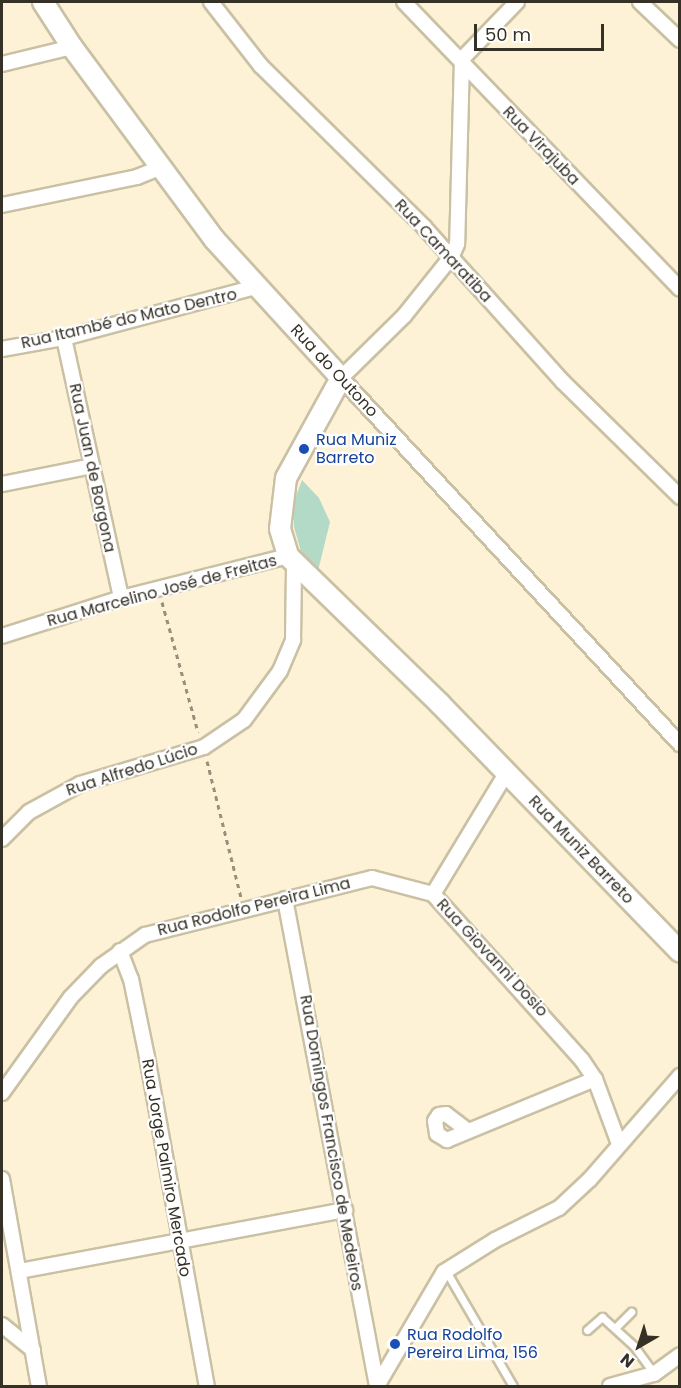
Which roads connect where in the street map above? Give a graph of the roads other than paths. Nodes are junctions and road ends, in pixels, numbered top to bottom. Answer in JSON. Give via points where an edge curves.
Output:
{"nodes":[{"id":1,"x":43,"y":2,"type":"edge"},
{"id":2,"x":211,"y":2,"type":"edge"},
{"id":3,"x":404,"y":2,"type":"edge"},
{"id":4,"x":517,"y":2,"type":"edge"},
{"id":5,"x":640,"y":2,"type":"edge"},
{"id":6,"x":680,"y":40,"type":"edge"},
{"id":7,"x":72,"y":47,"type":"junction"},
{"id":8,"x":462,"y":59,"type":"junction"},
{"id":9,"x":2,"y":64,"type":"edge"},
{"id":10,"x":159,"y":168,"type":"junction"},
{"id":11,"x":2,"y":205,"type":"edge"},
{"id":12,"x":452,"y":256,"type":"junction"},
{"id":13,"x":256,"y":287,"type":"junction"},
{"id":14,"x":680,"y":289,"type":"edge"},
{"id":15,"x":64,"y":338,"type":"junction"},
{"id":16,"x":2,"y":349,"type":"edge"},
{"id":17,"x":341,"y":378,"type":"junction"},
{"id":18,"x":92,"y":466,"type":"junction"},
{"id":19,"x":2,"y":484,"type":"edge"},
{"id":20,"x":680,"y":497,"type":"edge"},
{"id":21,"x":291,"y":560,"type":"junction"},
{"id":22,"x":121,"y":598,"type":"junction"},
{"id":23,"x":2,"y":636,"type":"edge"},
{"id":24,"x":680,"y":744,"type":"edge"},
{"id":25,"x":507,"y":772,"type":"junction"},
{"id":26,"x":2,"y":839,"type":"edge"},
{"id":27,"x":433,"y":894,"type":"junction"},
{"id":28,"x":285,"y":899,"type":"junction"},
{"id":29,"x":120,"y":951,"type":"junction"},
{"id":30,"x":680,"y":952,"type":"edge"},
{"id":31,"x":680,"y":1076,"type":"edge"},
{"id":32,"x":594,"y":1079,"type":"junction"},
{"id":33,"x":2,"y":1093,"type":"edge"},
{"id":34,"x":467,"y":1130,"type":"dead end"},
{"id":35,"x":619,"y":1144,"type":"junction"},
{"id":36,"x":2,"y":1179,"type":"edge"},
{"id":37,"x":345,"y":1210,"type":"junction"},
{"id":38,"x":178,"y":1242,"type":"junction"},
{"id":39,"x":19,"y":1271,"type":"junction"},
{"id":40,"x":446,"y":1271,"type":"junction"},
{"id":41,"x":631,"y":1312,"type":"dead end"},
{"id":42,"x":2,"y":1325,"type":"edge"},
{"id":43,"x":615,"y":1328,"type":"junction"},
{"id":44,"x":587,"y":1330,"type":"dead end"},
{"id":45,"x":33,"y":1350,"type":"junction"},
{"id":46,"x":680,"y":1355,"type":"edge"},
{"id":47,"x":654,"y":1374,"type":"junction"},
{"id":48,"x":39,"y":1386,"type":"edge"},
{"id":49,"x":207,"y":1386,"type":"edge"},
{"id":50,"x":377,"y":1386,"type":"edge"},
{"id":51,"x":513,"y":1386,"type":"edge"},
{"id":52,"x":610,"y":1386,"type":"edge"}],
"edges":[{"from":1,"to":7,"type":"street","name":"Rua do Outono"},
{"from":2,"to":12,"type":"street","name":"Rua Camaratiba","via":[[261,66]]},
{"from":3,"to":8,"type":"street","name":"Rua Virajuba"},
{"from":4,"to":8,"type":"street"},
{"from":5,"to":6,"type":"street"},
{"from":7,"to":9,"type":"street"},
{"from":7,"to":10,"type":"street","name":"Rua do Outono"},
{"from":8,"to":12,"type":"street","via":[[457,244]]},
{"from":8,"to":14,"type":"street","name":"Rua Virajuba","via":[[490,93]]},
{"from":10,"to":11,"type":"street","via":[[137,177]]},
{"from":10,"to":13,"type":"street","name":"Rua do Outono"},
{"from":12,"to":17,"type":"street","via":[[404,316]]},
{"from":12,"to":20,"type":"street","name":"Rua Camaratiba","via":[[563,382]]},
{"from":13,"to":15,"type":"street","name":"Rua Itambé do Mato Dentro"},
{"from":13,"to":17,"type":"street","name":"Rua do Outono"},
{"from":15,"to":16,"type":"street","name":"Rua Itambé do Mato Dentro"},
{"from":15,"to":18,"type":"street","name":"Rua Juan de Borgona"},
{"from":17,"to":21,"type":"street","via":[[286,478],[280,529]]},
{"from":17,"to":24,"type":"street","name":"Rua do Outono"},
{"from":18,"to":19,"type":"street"},
{"from":18,"to":22,"type":"street","name":"Rua Juan de Borgona"},
{"from":21,"to":22,"type":"street","name":"Rua Marcelino José de Freitas"},
{"from":21,"to":25,"type":"street","name":"Rua Muniz Barreto"},
{"from":21,"to":26,"type":"street","name":"Rua Alfredo Lúcio","via":[[293,640],[280,671],[244,720],[204,747],[80,784],[29,812]]},
{"from":22,"to":23,"type":"street","name":"Rua Marcelino José de Freitas"},
{"from":25,"to":27,"type":"street","name":"Rua Giovanni Dosio"},
{"from":25,"to":30,"type":"street","name":"Rua Muniz Barreto"},
{"from":27,"to":28,"type":"street","name":"Rua Rodolfo Pereira Lima","via":[[372,878]]},
{"from":27,"to":32,"type":"street","name":"Rua Giovanni Dosio","via":[[566,1039]]},
{"from":28,"to":29,"type":"street","name":"Rua Rodolfo Pereira Lima","via":[[145,935]]},
{"from":28,"to":37,"type":"street","name":"Rua Domingos Francisco de Medeiros"},
{"from":29,"to":33,"type":"street","name":"Rua Rodolfo Pereira Lima","via":[[71,997]]},
{"from":29,"to":38,"type":"street","name":"Rua Jorge Palmiro Mercado","via":[[131,980],[147,1057]]},
{"from":31,"to":35,"type":"street"},
{"from":32,"to":34,"type":"street"},
{"from":32,"to":35,"type":"street","name":"Rua Giovanni Dosio"},
{"from":35,"to":40,"type":"street","via":[[559,1208],[480,1248]]},
{"from":36,"to":39,"type":"street"},
{"from":37,"to":38,"type":"street"},
{"from":37,"to":50,"type":"street","name":"Rua Domingos Francisco de Medeiros"},
{"from":38,"to":39,"type":"street"},
{"from":38,"to":49,"type":"street","name":"Rua Jorge Palmiro Mercado"},
{"from":39,"to":45,"type":"street"},
{"from":40,"to":50,"type":"street"},
{"from":40,"to":51,"type":"lane"},
{"from":41,"to":43,"type":"lane"},
{"from":42,"to":45,"type":"street"},
{"from":43,"to":44,"type":"lane","via":[[602,1317]]},
{"from":43,"to":47,"type":"lane"},
{"from":45,"to":48,"type":"street"},
{"from":46,"to":47,"type":"street"},
{"from":47,"to":52,"type":"street"}]}
